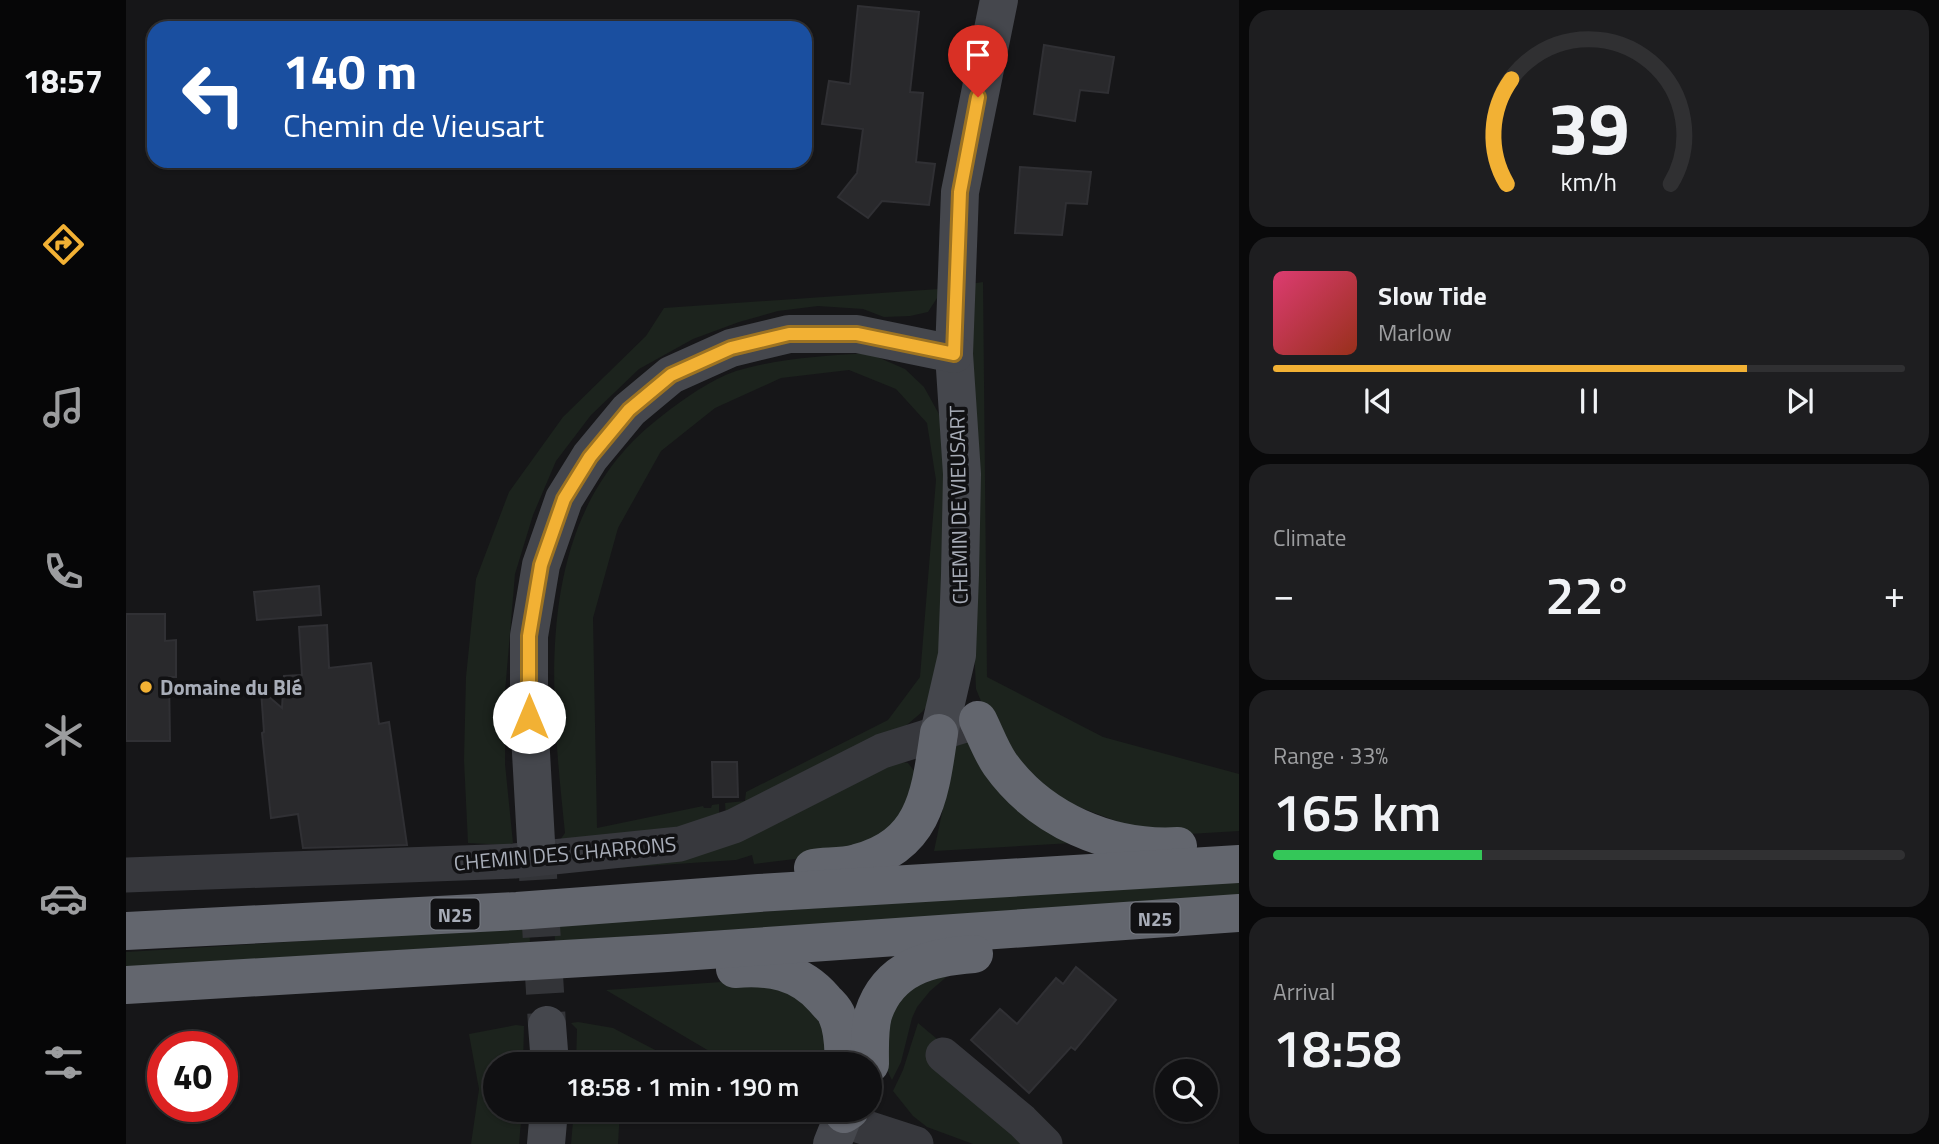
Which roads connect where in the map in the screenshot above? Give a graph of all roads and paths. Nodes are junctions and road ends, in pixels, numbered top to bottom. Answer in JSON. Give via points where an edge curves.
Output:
{"nodes":[{"id":1,"x":999,"y":0,"type":"edge"},
{"id":2,"x":954,"y":354,"type":"junction"},
{"id":3,"x":957,"y":655,"type":"junction"},
{"id":4,"x":978,"y":720,"type":"junction"},
{"id":5,"x":939,"y":733,"type":"junction"},
{"id":6,"x":1239,"y":841,"type":"edge"},
{"id":7,"x":536,"y":842,"type":"tunnel mouth"},
{"id":8,"x":1239,"y":864,"type":"edge"},
{"id":9,"x":126,"y":875,"type":"edge"},
{"id":10,"x":759,"y":893,"type":"junction"},
{"id":11,"x":1239,"y":912,"type":"edge"},
{"id":12,"x":1072,"y":924,"type":"junction"},
{"id":13,"x":126,"y":931,"type":"edge"},
{"id":14,"x":667,"y":953,"type":"junction"},
{"id":15,"x":126,"y":985,"type":"edge"},
{"id":16,"x":547,"y":1025,"type":"tunnel mouth"},
{"id":17,"x":549,"y":1052,"type":"edge"},
{"id":18,"x":844,"y":1052,"type":"edge"},
{"id":19,"x":871,"y":1052,"type":"edge"},
{"id":20,"x":943,"y":1055,"type":"dead end"},
{"id":21,"x":548,"y":1122,"type":"edge"},
{"id":22,"x":852,"y":1122,"type":"edge"},
{"id":23,"x":546,"y":1144,"type":"edge"},
{"id":24,"x":916,"y":1144,"type":"edge"},
{"id":25,"x":1045,"y":1144,"type":"edge"}],
"edges":[{"from":1,"to":2,"type":"street","name":"CHEMIN DE VIEUSART","via":[[960,192]]},
{"from":2,"to":3,"type":"street","name":"CHEMIN DE VIEUSART","via":[[962,474]]},
{"from":2,"to":7,"type":"street","via":[[857,334],[789,334],[731,348],[671,375],[629,410],[590,457],[564,499],[541,565],[529,636]]},
{"from":3,"to":4,"type":"street","name":"CHEMIN DE VIEUSART"},
{"from":3,"to":5,"type":"street","name":"CHEMIN DE VIEUSART"},
{"from":4,"to":5,"type":"street","name":"CHEMIN DES CHARRONS"},
{"from":4,"to":6,"type":"highway","via":[[999,763],[1025,793],[1065,823],[1119,843],[1154,848]]},
{"from":5,"to":9,"type":"street","name":"CHEMIN DES CHARRONS","via":[[882,751],[734,826],[680,844],[514,861]]},
{"from":5,"to":10,"type":"highway","via":[[930,792],[908,835],[884,853],[855,863],[771,872]]},
{"from":8,"to":10,"type":"highway","number":"N25"},
{"from":10,"to":13,"type":"highway","number":"N25"},
{"from":11,"to":12,"type":"highway","number":"N25"},
{"from":12,"to":14,"type":"highway","number":"N25"},
{"from":12,"to":19,"type":"highway","via":[[1055,948],[947,956],[916,964],[883,993],[873,1016]]},
{"from":14,"to":15,"type":"highway","number":"N25"},
{"from":14,"to":18,"type":"highway","via":[[680,974],[748,968],[781,970],[802,980],[837,1014]]},
{"from":16,"to":17,"type":"street"},
{"from":20,"to":25,"type":"street"},
{"from":21,"to":23,"type":"street"},
{"from":22,"to":24,"type":"street"}]}
